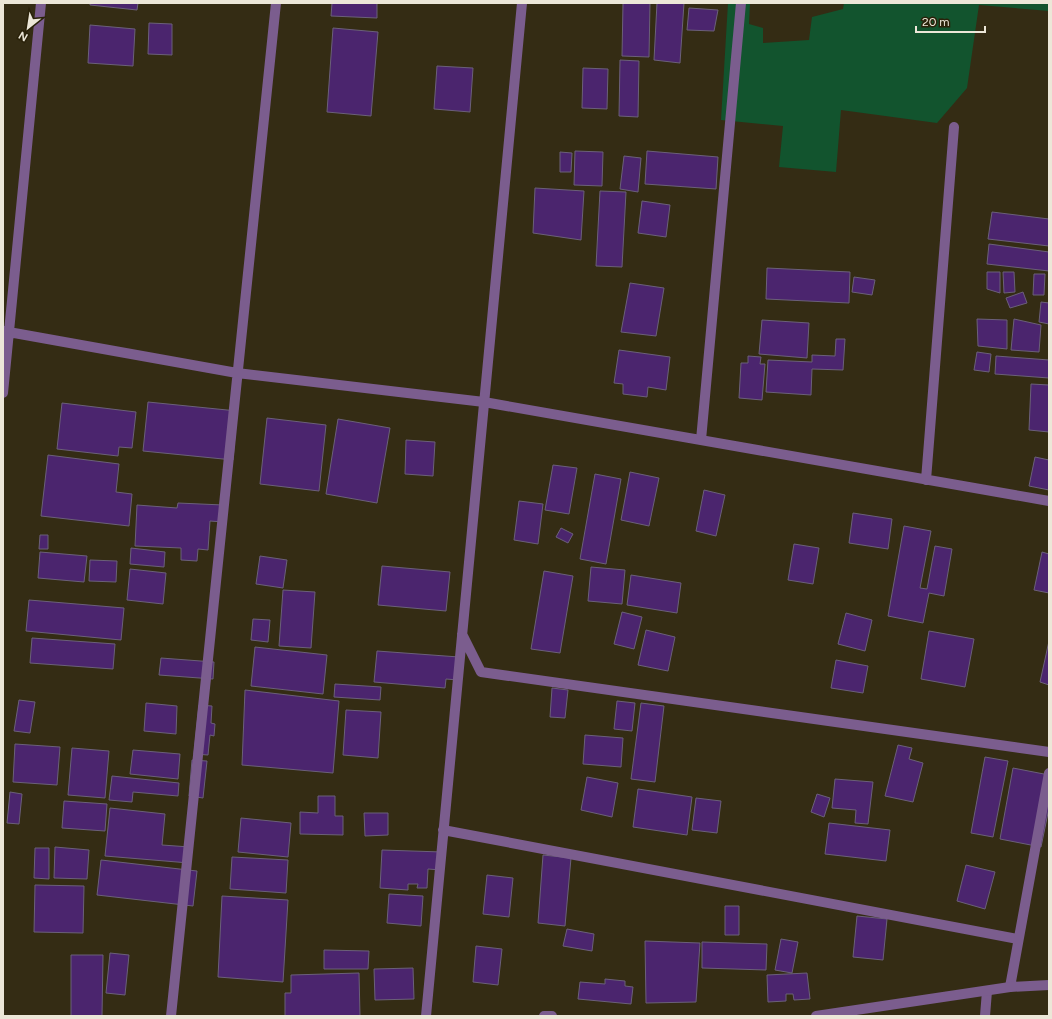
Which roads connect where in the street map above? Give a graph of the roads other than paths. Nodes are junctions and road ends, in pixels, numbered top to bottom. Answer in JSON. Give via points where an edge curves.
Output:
{"nodes":[{"id":1,"x":41,"y":3,"type":"edge"},
{"id":2,"x":276,"y":3,"type":"edge"},
{"id":3,"x":522,"y":3,"type":"edge"},
{"id":4,"x":741,"y":3,"type":"edge"},
{"id":5,"x":954,"y":127,"type":"dead end"},
{"id":6,"x":6,"y":332,"type":"edge"},
{"id":7,"x":237,"y":373,"type":"junction"},
{"id":8,"x":3,"y":393,"type":"edge"},
{"id":9,"x":484,"y":402,"type":"junction"},
{"id":10,"x":700,"y":440,"type":"junction"},
{"id":11,"x":926,"y":480,"type":"junction"},
{"id":12,"x":1049,"y":501,"type":"edge"},
{"id":13,"x":462,"y":634,"type":"junction"},
{"id":14,"x":1049,"y":752,"type":"edge"},
{"id":15,"x":1049,"y":772,"type":"edge"},
{"id":16,"x":444,"y":830,"type":"junction"},
{"id":17,"x":1018,"y":939,"type":"junction"},
{"id":18,"x":1049,"y":985,"type":"edge"},
{"id":19,"x":1010,"y":987,"type":"junction"},
{"id":20,"x":988,"y":991,"type":"junction"},
{"id":21,"x":171,"y":1016,"type":"edge"},
{"id":22,"x":426,"y":1016,"type":"edge"},
{"id":23,"x":544,"y":1016,"type":"edge"},
{"id":24,"x":552,"y":1016,"type":"edge"},
{"id":25,"x":816,"y":1016,"type":"edge"},
{"id":26,"x":985,"y":1016,"type":"edge"}],
"edges":[{"from":1,"to":6,"type":"street"},
{"from":2,"to":7,"type":"street"},
{"from":3,"to":9,"type":"street"},
{"from":4,"to":10,"type":"street"},
{"from":5,"to":11,"type":"street"},
{"from":6,"to":7,"type":"street"},
{"from":6,"to":8,"type":"street"},
{"from":7,"to":9,"type":"street"},
{"from":7,"to":21,"type":"street"},
{"from":9,"to":10,"type":"street"},
{"from":9,"to":13,"type":"street"},
{"from":10,"to":11,"type":"street"},
{"from":11,"to":12,"type":"street"},
{"from":13,"to":14,"type":"street","via":[[481,672]]},
{"from":13,"to":16,"type":"street"},
{"from":15,"to":17,"type":"street"},
{"from":16,"to":17,"type":"street"},
{"from":16,"to":22,"type":"street"},
{"from":17,"to":19,"type":"street"},
{"from":18,"to":19,"type":"street"},
{"from":19,"to":20,"type":"street"},
{"from":20,"to":25,"type":"street"},
{"from":20,"to":26,"type":"street"},
{"from":23,"to":24,"type":"street"}]}
